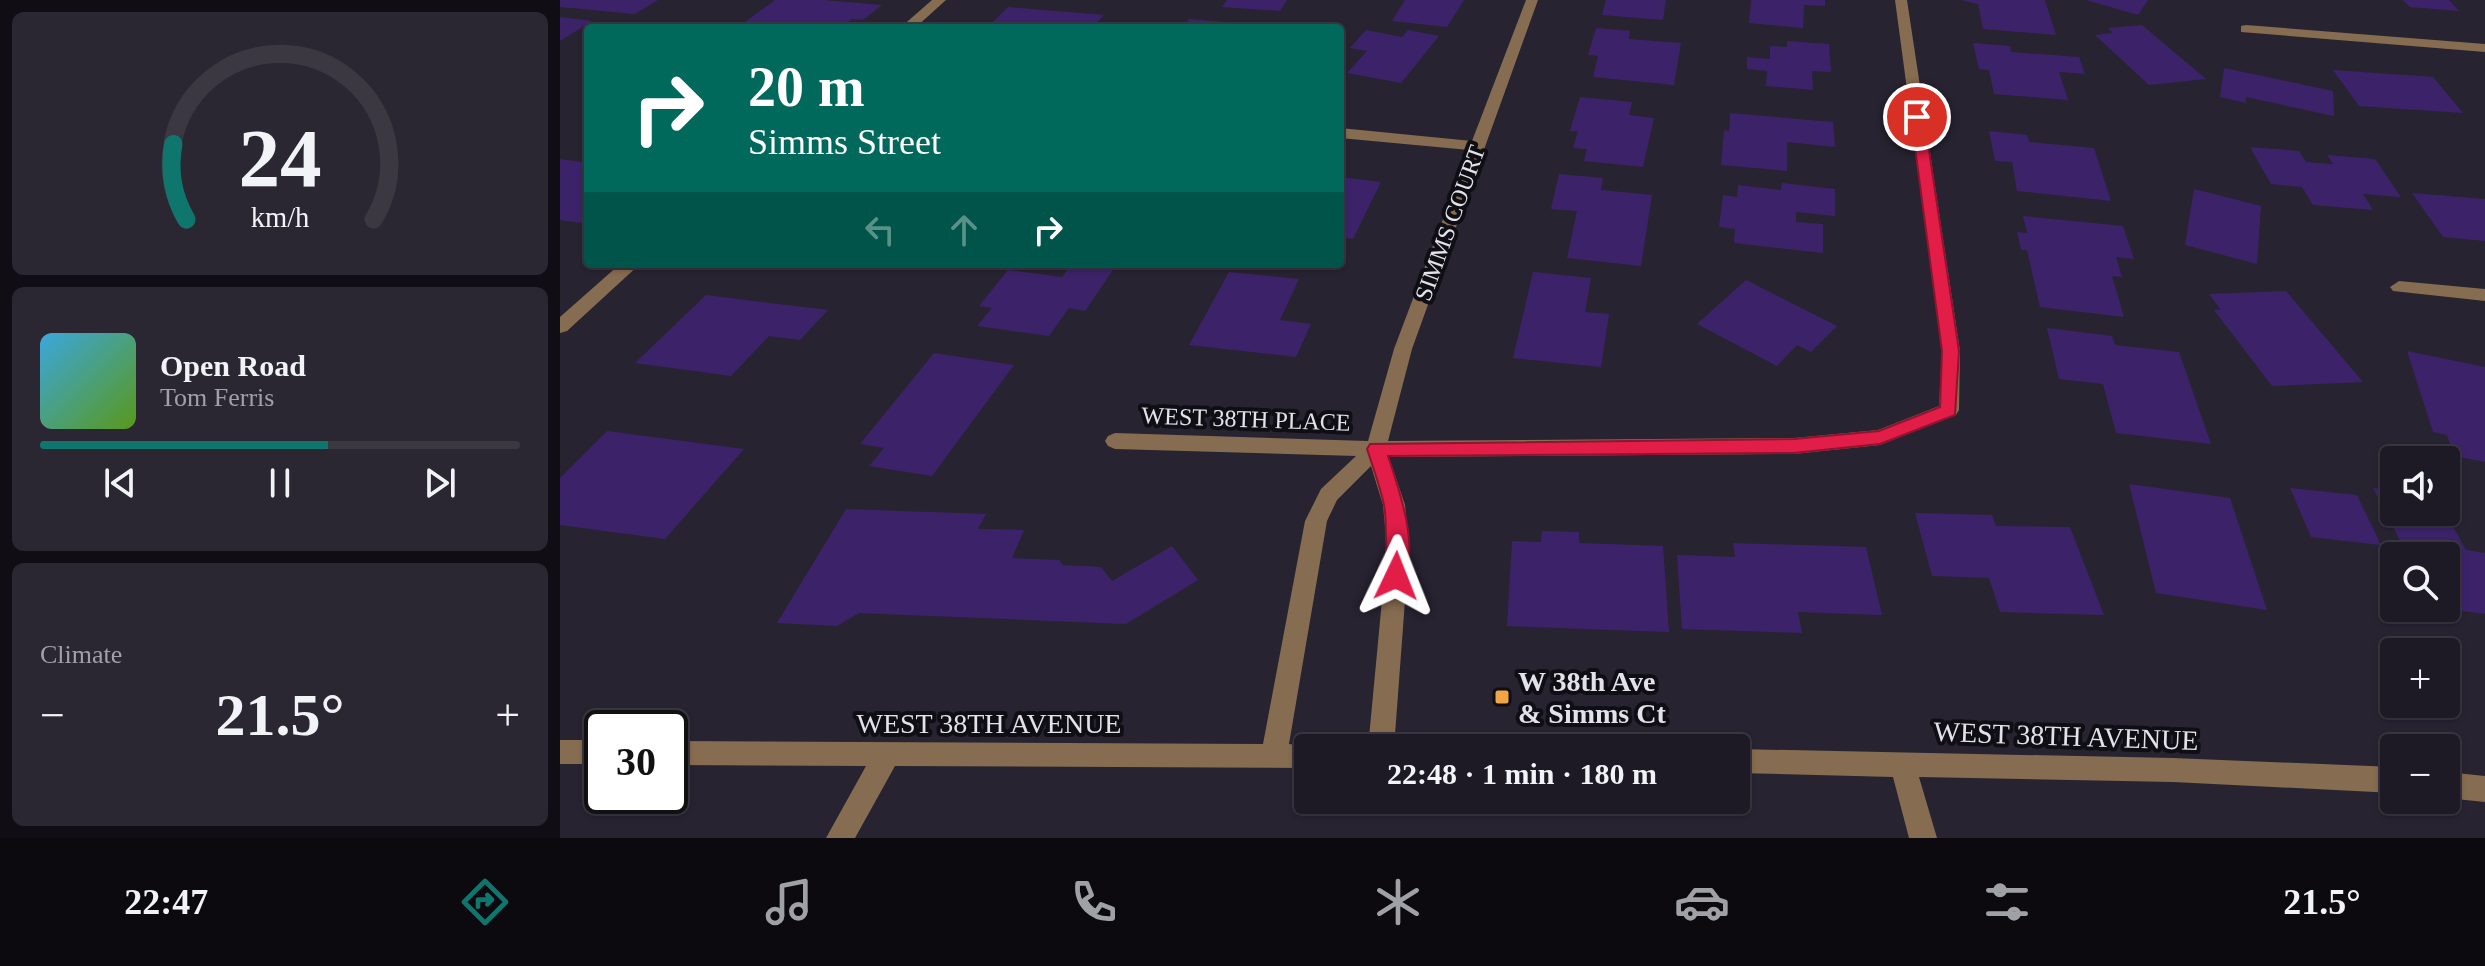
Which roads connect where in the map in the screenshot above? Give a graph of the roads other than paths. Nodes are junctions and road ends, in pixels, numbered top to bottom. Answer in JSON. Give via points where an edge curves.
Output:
{"nodes":[{"id":1,"x":940,"y":0,"type":"edge"},
{"id":2,"x":1532,"y":0,"type":"edge"},
{"id":3,"x":1901,"y":0,"type":"edge"},
{"id":4,"x":912,"y":24,"type":"edge"},
{"id":5,"x":2246,"y":29,"type":"dead end"},
{"id":6,"x":2485,"y":48,"type":"edge"},
{"id":7,"x":1344,"y":133,"type":"edge"},
{"id":8,"x":1478,"y":146,"type":"junction"},
{"id":9,"x":626,"y":268,"type":"edge"},
{"id":10,"x":2399,"y":287,"type":"dead end"},
{"id":11,"x":2485,"y":295,"type":"edge"},
{"id":12,"x":560,"y":327,"type":"edge"},
{"id":13,"x":1115,"y":441,"type":"dead end"},
{"id":14,"x":1376,"y":449,"type":"junction"},
{"id":15,"x":1382,"y":734,"type":"edge"},
{"id":16,"x":560,"y":752,"type":"edge"},
{"id":17,"x":584,"y":752,"type":"edge"},
{"id":18,"x":688,"y":753,"type":"edge"},
{"id":19,"x":887,"y":755,"type":"junction"},
{"id":20,"x":1274,"y":756,"type":"junction"},
{"id":21,"x":1294,"y":756,"type":"edge"},
{"id":22,"x":1750,"y":761,"type":"edge"},
{"id":23,"x":1902,"y":763,"type":"junction"},
{"id":24,"x":2380,"y":779,"type":"edge"},
{"id":25,"x":2460,"y":786,"type":"edge"},
{"id":26,"x":2485,"y":789,"type":"edge"},
{"id":27,"x":840,"y":838,"type":"edge"},
{"id":28,"x":1923,"y":838,"type":"edge"}],
"edges":[{"from":1,"to":4,"type":"street"},
{"from":2,"to":8,"type":"street","name":"SIMMS COURT"},
{"from":3,"to":14,"type":"street","name":"WEST 38TH PLACE","via":[[1951,351],[1949,410],[1880,437],[1794,446]]},
{"from":5,"to":6,"type":"street"},
{"from":7,"to":8,"type":"street"},
{"from":8,"to":14,"type":"street","name":"SIMMS COURT","via":[[1403,349]]},
{"from":9,"to":12,"type":"street"},
{"from":10,"to":11,"type":"street"},
{"from":13,"to":14,"type":"street","name":"WEST 38TH PLACE"},
{"from":14,"to":15,"type":"street","via":[[1394,505],[1398,547]]},
{"from":14,"to":20,"type":"street","via":[[1329,495],[1316,521]]},
{"from":16,"to":17,"type":"street"},
{"from":18,"to":19,"type":"street","name":"WEST 38TH AVENUE"},
{"from":19,"to":20,"type":"street","name":"WEST 38TH AVENUE"},
{"from":19,"to":27,"type":"street"},
{"from":20,"to":21,"type":"street","name":"WEST 38TH AVENUE"},
{"from":22,"to":23,"type":"street","name":"WEST 38TH AVENUE"},
{"from":23,"to":24,"type":"street","name":"WEST 38TH AVENUE"},
{"from":23,"to":28,"type":"street"},
{"from":25,"to":26,"type":"street"}]}
